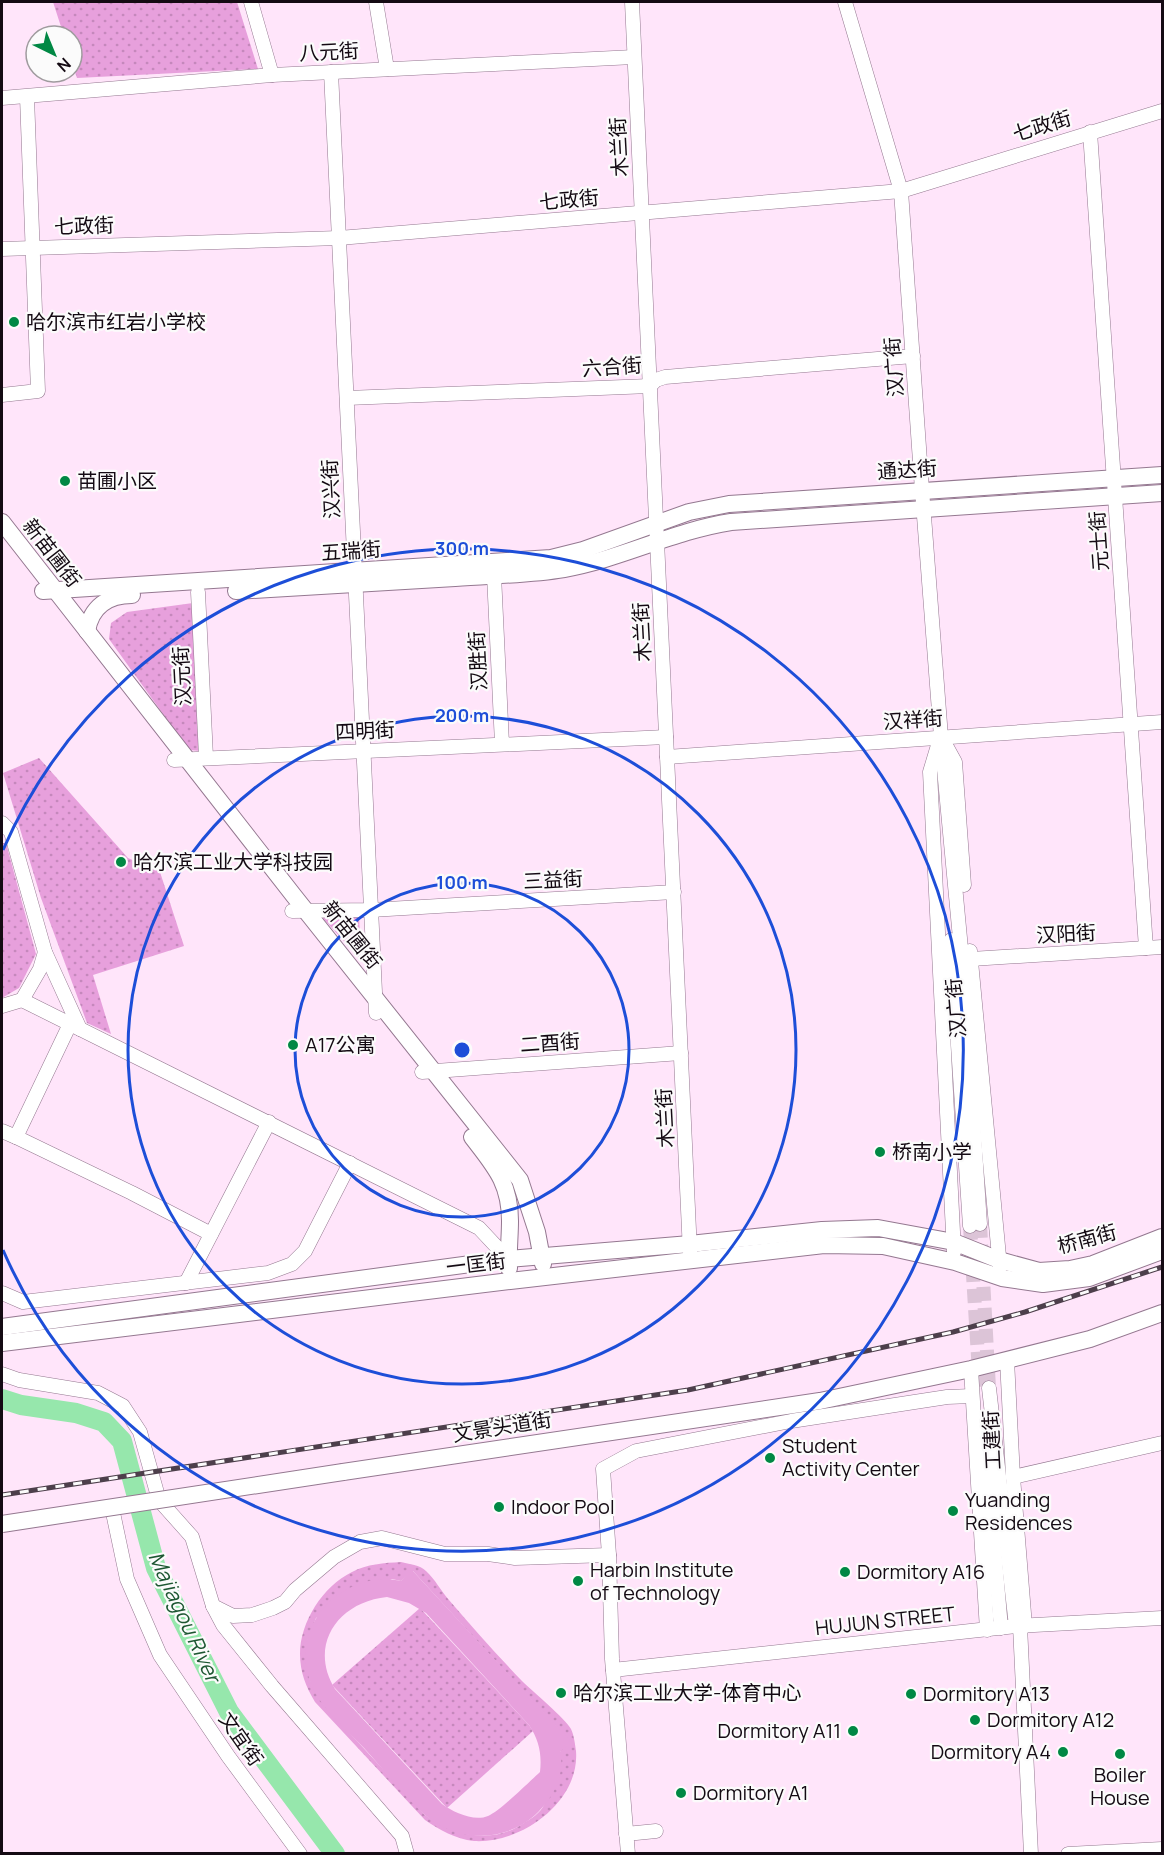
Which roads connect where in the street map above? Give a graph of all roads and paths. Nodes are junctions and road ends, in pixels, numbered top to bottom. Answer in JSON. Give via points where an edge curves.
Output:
{"nodes":[{"id":1,"x":251,"y":2,"type":"edge"},
{"id":2,"x":376,"y":2,"type":"edge"},
{"id":3,"x":632,"y":2,"type":"edge"},
{"id":4,"x":845,"y":2,"type":"edge"},
{"id":5,"x":634,"y":57,"type":"junction"},
{"id":6,"x":387,"y":69,"type":"junction"},
{"id":7,"x":331,"y":72,"type":"junction"},
{"id":8,"x":272,"y":75,"type":"junction"},
{"id":9,"x":27,"y":97,"type":"junction"},
{"id":10,"x":2,"y":98,"type":"edge"},
{"id":11,"x":1162,"y":111,"type":"edge"},
{"id":12,"x":1090,"y":132,"type":"junction"},
{"id":13,"x":901,"y":191,"type":"junction"},
{"id":14,"x":642,"y":214,"type":"junction"},
{"id":15,"x":339,"y":238,"type":"junction"},
{"id":16,"x":32,"y":247,"type":"junction"},
{"id":17,"x":2,"y":249,"type":"edge"},
{"id":18,"x":913,"y":356,"type":"junction"},
{"id":19,"x":650,"y":386,"type":"junction"},
{"id":20,"x":2,"y":395,"type":"edge"},
{"id":21,"x":346,"y":398,"type":"junction"},
{"id":22,"x":1162,"y":475,"type":"edge"},
{"id":23,"x":1114,"y":477,"type":"junction"},
{"id":24,"x":922,"y":490,"type":"junction"},
{"id":25,"x":1162,"y":493,"type":"edge"},
{"id":26,"x":1115,"y":496,"type":"junction"},
{"id":27,"x":924,"y":510,"type":"junction"},
{"id":28,"x":2,"y":522,"type":"edge"},
{"id":29,"x":656,"y":524,"type":"junction"},
{"id":30,"x":2,"y":537,"type":"edge"},
{"id":31,"x":657,"y":543,"type":"junction"},
{"id":32,"x":494,"y":575,"type":"junction"},
{"id":33,"x":355,"y":579,"type":"junction"},
{"id":34,"x":49,"y":591,"type":"junction"},
{"id":35,"x":198,"y":592,"type":"junction"},
{"id":36,"x":87,"y":631,"type":"junction"},
{"id":37,"x":1162,"y":722,"type":"edge"},
{"id":38,"x":1131,"y":724,"type":"junction"},
{"id":39,"x":666,"y":737,"type":"junction"},
{"id":40,"x":941,"y":738,"type":"junction"},
{"id":41,"x":502,"y":744,"type":"junction"},
{"id":42,"x":364,"y":750,"type":"junction"},
{"id":43,"x":206,"y":757,"type":"junction"},
{"id":44,"x":667,"y":757,"type":"junction"},
{"id":45,"x":180,"y":759,"type":"junction"},
{"id":46,"x":2,"y":823,"type":"edge"},
{"id":47,"x":7,"y":836,"type":"edge"},
{"id":48,"x":674,"y":892,"type":"junction"},
{"id":49,"x":371,"y":910,"type":"junction"},
{"id":50,"x":299,"y":911,"type":"junction"},
{"id":51,"x":1162,"y":947,"type":"edge"},
{"id":52,"x":1146,"y":948,"type":"junction"},
{"id":53,"x":45,"y":952,"type":"junction"},
{"id":54,"x":971,"y":959,"type":"junction"},
{"id":55,"x":22,"y":1000,"type":"junction"},
{"id":56,"x":376,"y":1005,"type":"junction"},
{"id":57,"x":2,"y":1006,"type":"edge"},
{"id":58,"x":75,"y":1026,"type":"junction"},
{"id":59,"x":681,"y":1053,"type":"junction"},
{"id":60,"x":427,"y":1071,"type":"junction"},
{"id":61,"x":269,"y":1122,"type":"junction"},
{"id":62,"x":2,"y":1131,"type":"edge"},
{"id":63,"x":16,"y":1137,"type":"junction"},
{"id":64,"x":350,"y":1163,"type":"junction"},
{"id":65,"x":975,"y":1225,"type":"tunnel mouth"},
{"id":66,"x":211,"y":1234,"type":"junction"},
{"id":67,"x":1162,"y":1237,"type":"edge"},
{"id":68,"x":954,"y":1242,"type":"junction"},
{"id":69,"x":1162,"y":1251,"type":"edge"},
{"id":70,"x":691,"y":1253,"type":"junction"},
{"id":71,"x":541,"y":1256,"type":"junction"},
{"id":72,"x":508,"y":1258,"type":"junction"},
{"id":73,"x":999,"y":1260,"type":"junction"},
{"id":74,"x":955,"y":1262,"type":"junction"},
{"id":75,"x":545,"y":1277,"type":"junction"},
{"id":76,"x":1002,"y":1278,"type":"junction"},
{"id":77,"x":510,"y":1281,"type":"junction"},
{"id":78,"x":186,"y":1283,"type":"junction"},
{"id":79,"x":2,"y":1293,"type":"edge"},
{"id":80,"x":1162,"y":1313,"type":"edge"},
{"id":81,"x":2,"y":1327,"type":"edge"},
{"id":82,"x":2,"y":1343,"type":"edge"},
{"id":83,"x":1006,"y":1360,"type":"junction"},
{"id":84,"x":971,"y":1369,"type":"junction"},
{"id":85,"x":2,"y":1374,"type":"edge"},
{"id":86,"x":980,"y":1391,"type":"junction"},
{"id":87,"x":1162,"y":1443,"type":"edge"},
{"id":88,"x":1013,"y":1477,"type":"junction"},
{"id":89,"x":112,"y":1508,"type":"junction"},
{"id":90,"x":2,"y":1524,"type":"edge"},
{"id":91,"x":609,"y":1555,"type":"junction"},
{"id":92,"x":213,"y":1606,"type":"junction"},
{"id":93,"x":1162,"y":1618,"type":"edge"},
{"id":94,"x":1010,"y":1627,"type":"junction"},
{"id":95,"x":613,"y":1670,"type":"junction"},
{"id":96,"x":656,"y":1831,"type":"dead end"},
{"id":97,"x":626,"y":1834,"type":"junction"},
{"id":98,"x":1162,"y":1849,"type":"edge"},
{"id":99,"x":300,"y":1854,"type":"edge"},
{"id":100,"x":407,"y":1854,"type":"edge"},
{"id":101,"x":628,"y":1854,"type":"edge"},
{"id":102,"x":1031,"y":1854,"type":"edge"},
{"id":103,"x":1068,"y":1854,"type":"edge"}],
"edges":[{"from":1,"to":8,"type":"street"},
{"from":2,"to":6,"type":"street"},
{"from":3,"to":5,"type":"street","name":"木兰街"},
{"from":4,"to":13,"type":"street","name":"汉广街"},
{"from":5,"to":6,"type":"street","name":"八元街"},
{"from":5,"to":14,"type":"street","name":"木兰街"},
{"from":6,"to":7,"type":"street","name":"八元街"},
{"from":7,"to":8,"type":"street","name":"八元街"},
{"from":7,"to":15,"type":"street","name":"汉兴街"},
{"from":8,"to":9,"type":"street","name":"八元街"},
{"from":9,"to":10,"type":"street","name":"八元街"},
{"from":9,"to":16,"type":"street"},
{"from":11,"to":12,"type":"street","name":"七政街"},
{"from":12,"to":13,"type":"street","name":"七政街"},
{"from":12,"to":23,"type":"street","name":"元士街"},
{"from":13,"to":14,"type":"street","name":"七政街"},
{"from":13,"to":18,"type":"street","name":"汉广街"},
{"from":14,"to":15,"type":"street","name":"七政街"},
{"from":14,"to":19,"type":"street","name":"木兰街"},
{"from":15,"to":16,"type":"street","name":"七政街"},
{"from":15,"to":21,"type":"street","name":"汉兴街"},
{"from":16,"to":17,"type":"street","name":"七政街"},
{"from":16,"to":20,"type":"street","via":[[38,391]]},
{"from":18,"to":19,"type":"street","name":"六合街","via":[[665,377]]},
{"from":18,"to":24,"type":"street","name":"汉广街"},
{"from":19,"to":21,"type":"street","name":"六合街"},
{"from":19,"to":29,"type":"street","name":"木兰街"},
{"from":21,"to":33,"type":"street","name":"汉兴街"},
{"from":22,"to":23,"type":"main road","name":"通达街"},
{"from":23,"to":24,"type":"main road","name":"通达街"},
{"from":23,"to":26,"type":"street","name":"元士街"},
{"from":24,"to":27,"type":"street","name":"汉广街"},
{"from":24,"to":29,"type":"main road","name":"通达街","via":[[729,504]]},
{"from":25,"to":26,"type":"main road","name":"通达街"},
{"from":26,"to":27,"type":"main road","name":"通达街"},
{"from":26,"to":38,"type":"street","name":"元士街"},
{"from":27,"to":31,"type":"main road","name":"通达街","via":[[730,522]]},
{"from":27,"to":40,"type":"street","name":"汉广街"},
{"from":28,"to":34,"type":"main road","name":"新苗圃街"},
{"from":29,"to":31,"type":"street","name":"木兰街"},
{"from":29,"to":33,"type":"main road","name":"五瑞街","via":[[551,558]]},
{"from":30,"to":34,"type":"main road","name":"新苗圃街"},
{"from":31,"to":32,"type":"main road","name":"五瑞街","via":[[567,568]]},
{"from":31,"to":39,"type":"street","name":"木兰街"},
{"from":32,"to":33,"type":"main road","name":"五瑞街"},
{"from":32,"to":41,"type":"street","name":"汉胜街"},
{"from":33,"to":34,"type":"main road","name":"五瑞街"},
{"from":33,"to":35,"type":"main road","name":"五瑞街"},
{"from":33,"to":42,"type":"street","name":"汉兴街"},
{"from":34,"to":36,"type":"main road","name":"新苗圃街"},
{"from":34,"to":45,"type":"main road","name":"新苗圃街","via":[[86,645]]},
{"from":35,"to":36,"type":"main road","name":"五瑞街","via":[[123,595],[107,600],[93,612]]},
{"from":35,"to":43,"type":"street","name":"汉元街"},
{"from":36,"to":45,"type":"main road","name":"新苗圃街"},
{"from":37,"to":38,"type":"street","name":"汉祥街"},
{"from":38,"to":40,"type":"street","name":"汉祥街"},
{"from":38,"to":52,"type":"street","name":"元士街"},
{"from":39,"to":41,"type":"street","name":"四明街"},
{"from":39,"to":44,"type":"street","name":"木兰街"},
{"from":40,"to":44,"type":"street","name":"汉祥街"},
{"from":40,"to":54,"type":"street","name":"汉广街","via":[[955,762]]},
{"from":40,"to":65,"type":"street","name":"汉广街","via":[[963,970]]},
{"from":40,"to":68,"type":"street","name":"汉广街","via":[[930,772]]},
{"from":41,"to":42,"type":"street","name":"四明街"},
{"from":42,"to":43,"type":"street","name":"四明街"},
{"from":42,"to":49,"type":"street","name":"汉兴街"},
{"from":43,"to":45,"type":"street","name":"四明街"},
{"from":44,"to":48,"type":"street","name":"木兰街"},
{"from":45,"to":50,"type":"main road","name":"新苗圃街"},
{"from":46,"to":47,"type":"street","via":[[11,832]]},
{"from":47,"to":53,"type":"street"},
{"from":48,"to":49,"type":"street","name":"三益街"},
{"from":48,"to":59,"type":"street","name":"木兰街"},
{"from":49,"to":50,"type":"street","name":"三益街"},
{"from":49,"to":56,"type":"street","name":"汉兴街"},
{"from":50,"to":56,"type":"main road","name":"新苗圃街"},
{"from":51,"to":52,"type":"street","name":"汉阳街"},
{"from":52,"to":54,"type":"street","name":"汉阳街"},
{"from":53,"to":55,"type":"street"},
{"from":53,"to":58,"type":"street"},
{"from":54,"to":73,"type":"street","name":"汉广街"},
{"from":55,"to":57,"type":"street"},
{"from":55,"to":58,"type":"street"},
{"from":56,"to":60,"type":"main road","name":"新苗圃街"},
{"from":58,"to":61,"type":"street"},
{"from":58,"to":63,"type":"street"},
{"from":59,"to":60,"type":"street","name":"二酉街"},
{"from":59,"to":70,"type":"street","name":"木兰街"},
{"from":60,"to":71,"type":"main road","name":"新苗圃街","via":[[520,1179]]},
{"from":60,"to":72,"type":"main road","name":"新苗圃街","via":[[501,1175],[510,1207]]},
{"from":61,"to":64,"type":"street"},
{"from":61,"to":66,"type":"street"},
{"from":62,"to":63,"type":"street"},
{"from":63,"to":66,"type":"street"},
{"from":64,"to":72,"type":"street","via":[[479,1228]]},
{"from":64,"to":78,"type":"street","via":[[305,1251],[292,1264],[268,1273]]},
{"from":66,"to":78,"type":"street"},
{"from":67,"to":73,"type":"main road","name":"桥南街","via":[[1070,1269],[1039,1271]]},
{"from":68,"to":70,"type":"main road","name":"一匡街","via":[[878,1228],[822,1230]]},
{"from":68,"to":73,"type":"main road","name":"桥南街"},
{"from":68,"to":74,"type":"street","name":"汉广街"},
{"from":69,"to":76,"type":"main road","name":"桥南街","via":[[1089,1278],[1043,1284]]},
{"from":70,"to":71,"type":"main road","name":"一匡街"},
{"from":70,"to":74,"type":"main road","name":"一匡街","via":[[824,1245],[883,1246]]},
{"from":70,"to":75,"type":"main road","name":"一匡街"},
{"from":71,"to":72,"type":"main road","name":"一匡街"},
{"from":71,"to":75,"type":"main road","name":"新苗圃街"},
{"from":72,"to":77,"type":"main road","name":"新苗圃街"},
{"from":72,"to":81,"type":"main road","name":"一匡街"},
{"from":73,"to":76,"type":"street","name":"汉广街"},
{"from":74,"to":76,"type":"main road","name":"桥南街"},
{"from":75,"to":77,"type":"main road","name":"一匡街"},
{"from":77,"to":82,"type":"main road","name":"一匡街"},
{"from":78,"to":79,"type":"street","via":[[23,1302]]},
{"from":80,"to":83,"type":"main road","name":"文景头道街","via":[[1090,1340]]},
{"from":83,"to":84,"type":"main road","name":"文景头道街"},
{"from":83,"to":88,"type":"street","name":"工建街"},
{"from":84,"to":86,"type":"street","name":"工建街"},
{"from":84,"to":89,"type":"main road","name":"文景头道街","bridge":true,"via":[[820,1401]]},
{"from":85,"to":92,"type":"street","via":[[98,1393],[123,1406],[140,1432],[159,1500],[192,1537]]},
{"from":86,"to":91,"type":"street","via":[[636,1450],[603,1469]]},
{"from":86,"to":94,"type":"street","name":"工建街"},
{"from":86,"to":94,"type":"street","name":"工建街"},
{"from":87,"to":88,"type":"street"},
{"from":88,"to":94,"type":"street","name":"工建街"},
{"from":89,"to":90,"type":"main road","name":"文景头道街","bridge":true},
{"from":89,"to":99,"type":"street","name":"文宜街","via":[[127,1579],[160,1655]]},
{"from":91,"to":92,"type":"street","via":[[515,1558],[445,1554],[382,1538],[360,1542],[334,1557],[285,1602],[273,1608],[233,1616]]},
{"from":91,"to":95,"type":"street"},
{"from":92,"to":100,"type":"street","via":[[223,1625],[272,1686],[402,1836]]},
{"from":93,"to":94,"type":"street","name":"HUJUN STREET"},
{"from":94,"to":95,"type":"street","name":"HUJUN STREET"},
{"from":94,"to":102,"type":"street"},
{"from":95,"to":97,"type":"street"},
{"from":96,"to":97,"type":"street"},
{"from":97,"to":101,"type":"street"},
{"from":98,"to":103,"type":"street"}]}
